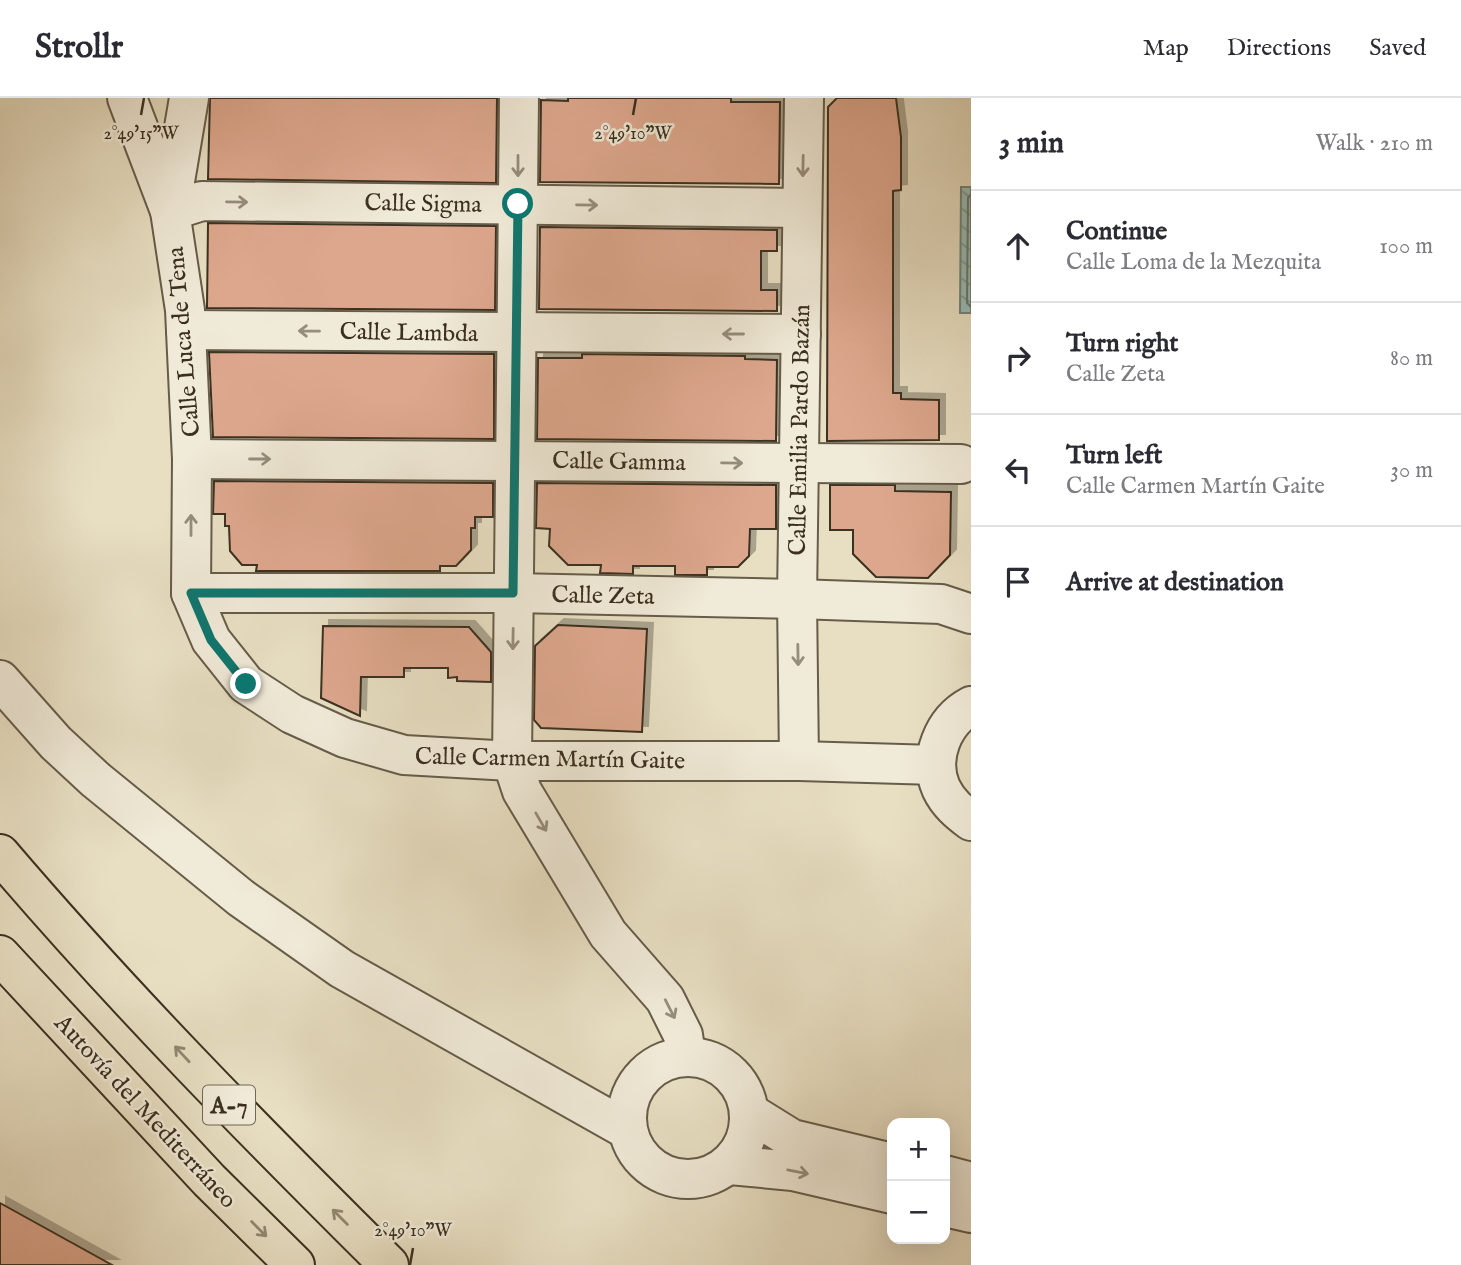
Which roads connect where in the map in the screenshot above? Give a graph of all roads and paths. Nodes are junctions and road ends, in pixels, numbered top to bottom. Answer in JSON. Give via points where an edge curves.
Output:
{"nodes":[{"id":1,"x":127,"y":98,"type":"edge"},
{"id":2,"x":188,"y":98,"type":"edge"},
{"id":3,"x":519,"y":98,"type":"edge"},
{"id":4,"x":804,"y":98,"type":"edge"},
{"id":5,"x":518,"y":204,"type":"junction"},
{"id":6,"x":802,"y":208,"type":"junction"},
{"id":7,"x":170,"y":211,"type":"junction"},
{"id":8,"x":186,"y":330,"type":"junction"},
{"id":9,"x":517,"y":333,"type":"junction"},
{"id":10,"x":801,"y":334,"type":"junction"},
{"id":11,"x":192,"y":459,"type":"junction"},
{"id":12,"x":515,"y":460,"type":"junction"},
{"id":13,"x":799,"y":464,"type":"junction"},
{"id":14,"x":961,"y":464,"type":"dead end"},
{"id":15,"x":191,"y":593,"type":"junction"},
{"id":16,"x":513,"y":593,"type":"junction"},
{"id":17,"x":797,"y":599,"type":"junction"},
{"id":18,"x":971,"y":614,"type":"edge"},
{"id":19,"x":0,"y":680,"type":"edge"},
{"id":20,"x":971,"y":706,"type":"edge"},
{"id":21,"x":512,"y":761,"type":"junction"},
{"id":22,"x":799,"y":761,"type":"junction"},
{"id":23,"x":936,"y":765,"type":"junction"},
{"id":24,"x":971,"y":821,"type":"edge"},
{"id":25,"x":0,"y":854,"type":"edge"},
{"id":26,"x":0,"y":955,"type":"edge"},
{"id":27,"x":668,"y":1062,"type":"junction"},
{"id":28,"x":527,"y":1072,"type":"junction"},
{"id":29,"x":750,"y":1112,"type":"junction"},
{"id":30,"x":626,"y":1129,"type":"junction"},
{"id":31,"x":887,"y":1162,"type":"edge"},
{"id":32,"x":730,"y":1165,"type":"junction"},
{"id":33,"x":950,"y":1176,"type":"edge"},
{"id":34,"x":971,"y":1182,"type":"edge"},
{"id":35,"x":887,"y":1193,"type":"edge"},
{"id":36,"x":950,"y":1208,"type":"edge"},
{"id":37,"x":971,"y":1213,"type":"edge"},
{"id":38,"x":295,"y":1265,"type":"edge"},
{"id":39,"x":388,"y":1265,"type":"edge"}],
"edges":[{"from":1,"to":7,"type":"street","name":"Calle Luca de Tena"},
{"from":2,"to":7,"type":"street"},
{"from":3,"to":5,"type":"street","one_way":true},
{"from":4,"to":6,"type":"street","name":"Calle Emilia Pardo Bazán","one_way":true},
{"from":5,"to":6,"type":"street","name":"Calle Sigma","one_way":true},
{"from":7,"to":5,"type":"street","name":"Calle Sigma","one_way":true,"via":[[202,201]]},
{"from":5,"to":9,"type":"street"},
{"from":6,"to":10,"type":"street","name":"Calle Emilia Pardo Bazán"},
{"from":7,"to":8,"type":"street","name":"Calle Luca de Tena"},
{"from":9,"to":8,"type":"street","name":"Calle Lambda","one_way":true},
{"from":8,"to":11,"type":"street","name":"Calle Luca de Tena"},
{"from":10,"to":9,"type":"street","name":"Calle Lambda","one_way":true},
{"from":9,"to":12,"type":"street"},
{"from":10,"to":13,"type":"street","name":"Calle Emilia Pardo Bazán"},
{"from":11,"to":12,"type":"street","name":"Calle Gamma","one_way":true},
{"from":15,"to":11,"type":"street","name":"Calle Luca de Tena","one_way":true},
{"from":12,"to":13,"type":"street","name":"Calle Gamma","one_way":true},
{"from":12,"to":16,"type":"street"},
{"from":13,"to":14,"type":"street","name":"Calle Gamma"},
{"from":13,"to":17,"type":"street","name":"Calle Emilia Pardo Bazán"},
{"from":15,"to":16,"type":"street","name":"Calle Zeta"},
{"from":15,"to":21,"type":"street","name":"Calle Carmen Martín Gaite","via":[[211,640],[246,684],[292,714],[345,738],[404,755]]},
{"from":16,"to":17,"type":"street","name":"Calle Zeta"},
{"from":16,"to":21,"type":"street","one_way":true},
{"from":17,"to":18,"type":"street","name":"Calle Zeta","via":[[942,604]]},
{"from":17,"to":22,"type":"street","name":"Calle Emilia Pardo Bazán","one_way":true},
{"from":19,"to":28,"type":"street","via":[[96,780],[241,898],[342,969]]},
{"from":20,"to":23,"type":"street","via":[[948,726]]},
{"from":21,"to":22,"type":"street","name":"Calle Carmen Martín Gaite"},
{"from":21,"to":27,"type":"street","one_way":true,"via":[[522,791],[608,934],[665,999],[683,1035]]},
{"from":22,"to":23,"type":"street","name":"Calle Carmen Martín Gaite"},
{"from":23,"to":24,"type":"street","via":[[946,797]]},
{"from":39,"to":25,"type":"highway","number":"A-7","one_way":true,"via":[[257,1134]]},
{"from":26,"to":38,"type":"highway","name":"Autovía del Mediterráneo","number":"A-7","one_way":true,"via":[[209,1180]]},
{"from":27,"to":28,"type":"street","via":[[606,1086],[572,1085]]},
{"from":27,"to":29,"type":"street","via":[[709,1060],[729,1072],[744,1090]]},
{"from":27,"to":30,"type":"street","via":[[630,1095]]},
{"from":28,"to":30,"type":"street"},
{"from":29,"to":31,"type":"street","via":[[792,1139]]},
{"from":29,"to":32,"type":"street","via":[[746,1141]]},
{"from":30,"to":32,"type":"street","via":[[640,1159],[667,1178],[701,1180]]},
{"from":32,"to":35,"type":"street","one_way":true,"via":[[793,1171]]},
{"from":33,"to":34,"type":"street"},
{"from":36,"to":37,"type":"street"}]}
